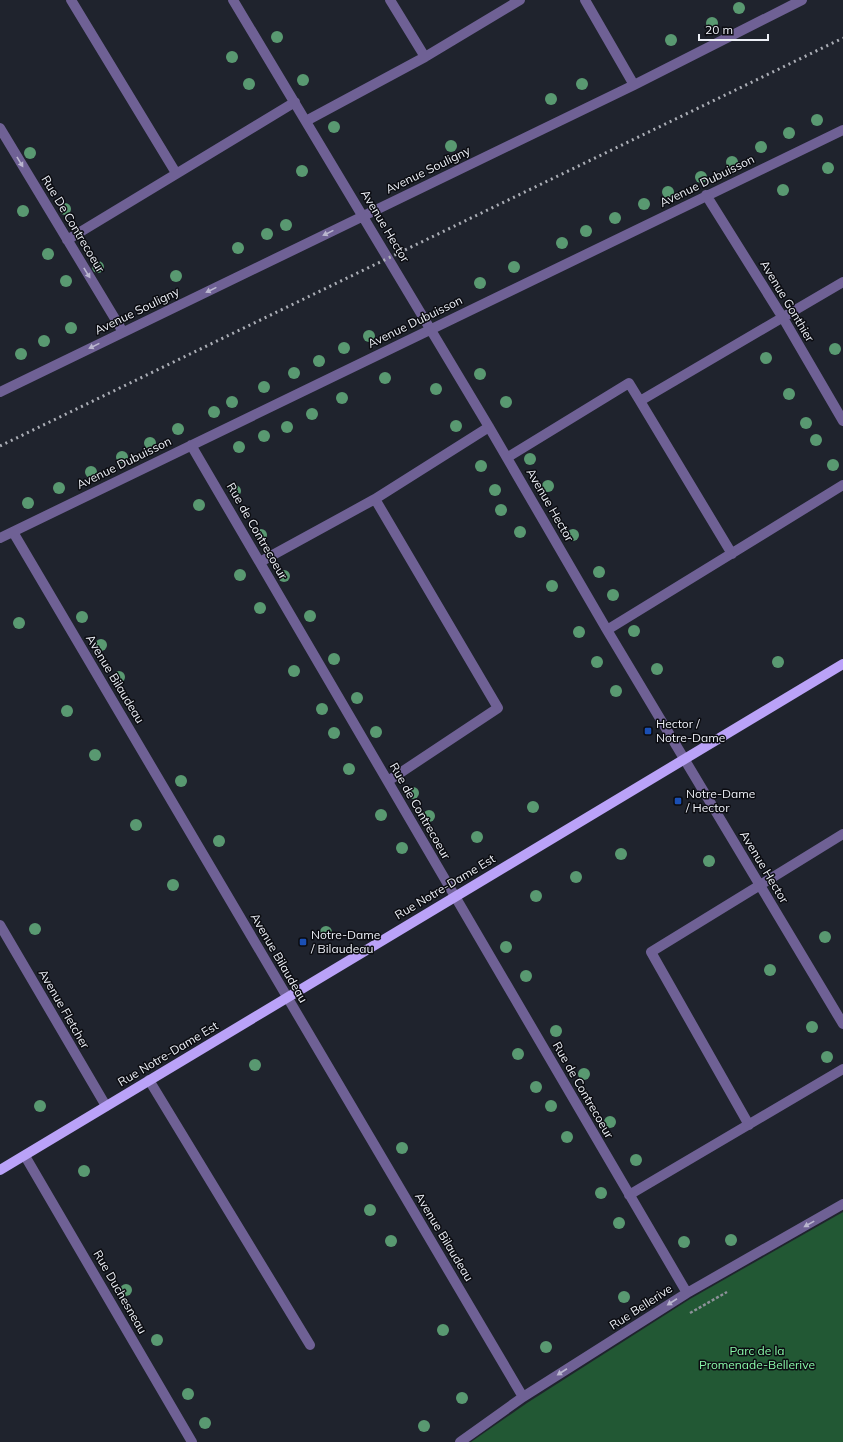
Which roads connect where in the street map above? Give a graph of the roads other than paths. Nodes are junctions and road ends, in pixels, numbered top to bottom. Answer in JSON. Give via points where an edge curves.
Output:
{"nodes":[{"id":1,"x":71,"y":0,"type":"edge"},
{"id":2,"x":233,"y":0,"type":"edge"},
{"id":3,"x":390,"y":0,"type":"edge"},
{"id":4,"x":520,"y":0,"type":"edge"},
{"id":5,"x":585,"y":0,"type":"edge"},
{"id":6,"x":802,"y":0,"type":"edge"},
{"id":7,"x":424,"y":57,"type":"junction"},
{"id":8,"x":634,"y":85,"type":"junction"},
{"id":9,"x":295,"y":102,"type":"junction"},
{"id":10,"x":306,"y":121,"type":"junction"},
{"id":11,"x":0,"y":128,"type":"edge"},
{"id":12,"x":843,"y":130,"type":"edge"},
{"id":13,"x":176,"y":173,"type":"junction"},
{"id":14,"x":706,"y":195,"type":"junction"},
{"id":15,"x":363,"y":216,"type":"junction"},
{"id":16,"x":67,"y":240,"type":"junction"},
{"id":17,"x":843,"y":282,"type":"edge"},
{"id":18,"x":783,"y":318,"type":"junction"},
{"id":19,"x":431,"y":329,"type":"junction"},
{"id":20,"x":124,"y":332,"type":"junction"},
{"id":21,"x":0,"y":392,"type":"edge"},
{"id":22,"x":640,"y":401,"type":"junction"},
{"id":23,"x":843,"y":421,"type":"edge"},
{"id":24,"x":489,"y":427,"type":"junction"},
{"id":25,"x":191,"y":445,"type":"junction"},
{"id":26,"x":508,"y":458,"type":"junction"},
{"id":27,"x":843,"y":485,"type":"edge"},
{"id":28,"x":375,"y":499,"type":"junction"},
{"id":29,"x":13,"y":532,"type":"junction"},
{"id":30,"x":0,"y":538,"type":"edge"},
{"id":31,"x":732,"y":554,"type":"junction"},
{"id":32,"x":260,"y":562,"type":"junction"},
{"id":33,"x":607,"y":630,"type":"junction"},
{"id":34,"x":843,"y":664,"type":"edge"},
{"id":35,"x":684,"y":759,"type":"junction"},
{"id":36,"x":388,"y":781,"type":"junction"},
{"id":37,"x":843,"y":834,"type":"edge"},
{"id":38,"x":760,"y":886,"type":"junction"},
{"id":39,"x":455,"y":897,"type":"junction"},
{"id":40,"x":0,"y":926,"type":"edge"},
{"id":41,"x":287,"y":998,"type":"junction"},
{"id":42,"x":842,"y":1021,"type":"edge"},
{"id":43,"x":843,"y":1069,"type":"edge"},
{"id":44,"x":149,"y":1080,"type":"junction"},
{"id":45,"x":106,"y":1106,"type":"junction"},
{"id":46,"x":749,"y":1125,"type":"junction"},
{"id":47,"x":25,"y":1156,"type":"junction"},
{"id":48,"x":0,"y":1170,"type":"edge"},
{"id":49,"x":630,"y":1196,"type":"junction"},
{"id":50,"x":843,"y":1204,"type":"edge"},
{"id":51,"x":687,"y":1293,"type":"junction"},
{"id":52,"x":310,"y":1345,"type":"dead end"},
{"id":53,"x":523,"y":1397,"type":"junction"},
{"id":54,"x":192,"y":1442,"type":"edge"},
{"id":55,"x":460,"y":1442,"type":"edge"}],
"edges":[{"from":1,"to":13,"type":"street"},
{"from":2,"to":9,"type":"street","name":"Avenue Hector"},
{"from":3,"to":7,"type":"street"},
{"from":4,"to":7,"type":"street"},
{"from":5,"to":8,"type":"street"},
{"from":6,"to":8,"type":"street","name":"Avenue Souligny"},
{"from":7,"to":10,"type":"street"},
{"from":8,"to":15,"type":"street","name":"Avenue Souligny"},
{"from":9,"to":10,"type":"street","name":"Avenue Hector"},
{"from":9,"to":13,"type":"street"},
{"from":10,"to":15,"type":"street","name":"Avenue Hector"},
{"from":11,"to":16,"type":"street","name":"Rue De Contrecoeur","one_way":true},
{"from":12,"to":14,"type":"street","name":"Avenue Dubuisson"},
{"from":13,"to":16,"type":"street"},
{"from":14,"to":18,"type":"street","name":"Avenue Gonthier"},
{"from":14,"to":19,"type":"street","name":"Avenue Dubuisson"},
{"from":15,"to":19,"type":"street","name":"Avenue Hector"},
{"from":15,"to":20,"type":"street","name":"Avenue Souligny","one_way":true},
{"from":16,"to":20,"type":"street","name":"Rue De Contrecoeur","one_way":true},
{"from":17,"to":18,"type":"street"},
{"from":18,"to":22,"type":"street"},
{"from":18,"to":23,"type":"street","name":"Avenue Gonthier"},
{"from":19,"to":24,"type":"street","name":"Avenue Hector"},
{"from":19,"to":25,"type":"street","name":"Avenue Dubuisson"},
{"from":20,"to":21,"type":"street","name":"Avenue Souligny","one_way":true},
{"from":22,"to":26,"type":"street","via":[[629,383]]},
{"from":22,"to":31,"type":"street"},
{"from":24,"to":26,"type":"street","name":"Avenue Hector"},
{"from":24,"to":28,"type":"street"},
{"from":25,"to":29,"type":"street","name":"Avenue Dubuisson"},
{"from":25,"to":32,"type":"street","name":"Rue de Contrecoeur"},
{"from":26,"to":33,"type":"street","name":"Avenue Hector"},
{"from":27,"to":31,"type":"street"},
{"from":28,"to":32,"type":"street"},
{"from":28,"to":36,"type":"street","via":[[498,708]]},
{"from":29,"to":30,"type":"street","name":"Avenue Dubuisson"},
{"from":29,"to":41,"type":"street","name":"Avenue Bilaudeau"},
{"from":31,"to":33,"type":"street"},
{"from":32,"to":36,"type":"street","name":"Rue de Contrecoeur"},
{"from":33,"to":35,"type":"street","name":"Avenue Hector"},
{"from":34,"to":35,"type":"main road","name":"Rue Notre-Dame Est"},
{"from":35,"to":38,"type":"street","name":"Avenue Hector"},
{"from":35,"to":39,"type":"main road","name":"Rue Notre-Dame Est"},
{"from":36,"to":39,"type":"street","name":"Rue de Contrecoeur"},
{"from":37,"to":38,"type":"street"},
{"from":38,"to":42,"type":"street","name":"Avenue Hector"},
{"from":38,"to":46,"type":"street","via":[[651,952]]},
{"from":39,"to":41,"type":"main road","name":"Rue Notre-Dame Est"},
{"from":39,"to":49,"type":"street","name":"Rue de Contrecoeur"},
{"from":40,"to":45,"type":"street","name":"Avenue Fletcher"},
{"from":41,"to":44,"type":"main road","name":"Rue Notre-Dame Est"},
{"from":41,"to":53,"type":"street","name":"Avenue Bilaudeau"},
{"from":43,"to":46,"type":"street"},
{"from":44,"to":45,"type":"main road","name":"Rue Notre-Dame Est"},
{"from":44,"to":52,"type":"street"},
{"from":45,"to":47,"type":"main road","name":"Rue Notre-Dame Est"},
{"from":46,"to":49,"type":"street"},
{"from":47,"to":48,"type":"main road","name":"Rue Notre-Dame Est"},
{"from":47,"to":54,"type":"street","name":"Rue Duchesneau"},
{"from":49,"to":51,"type":"street","name":"Rue de Contrecoeur"},
{"from":50,"to":51,"type":"street","name":"Rue Bellerive","one_way":true},
{"from":51,"to":53,"type":"street","name":"Rue Bellerive","one_way":true},
{"from":53,"to":55,"type":"street","name":"Rue Bellerive"}]}
